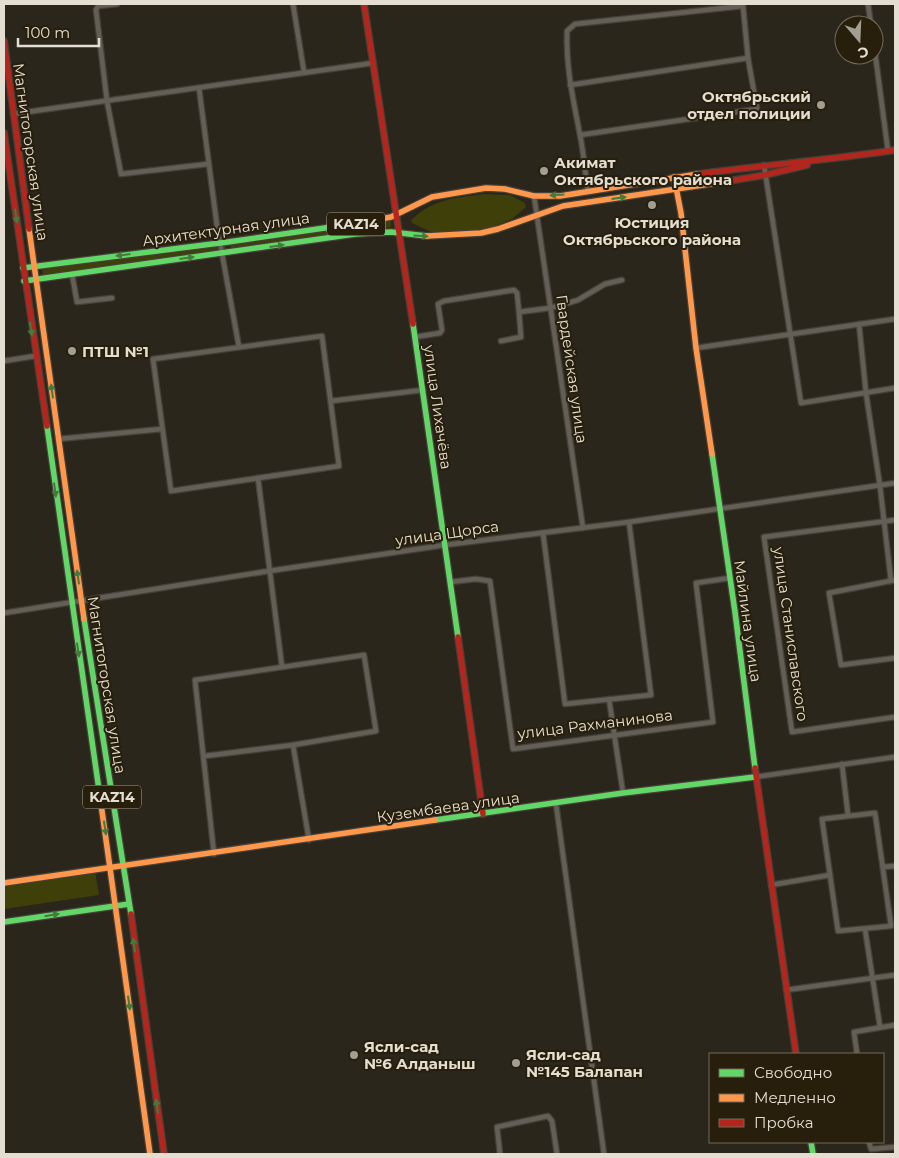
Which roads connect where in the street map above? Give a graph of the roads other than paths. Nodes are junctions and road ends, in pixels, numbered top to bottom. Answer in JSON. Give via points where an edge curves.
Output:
{"nodes":[{"id":1,"x":117,"y":4,"type":"edge"},
{"id":2,"x":293,"y":4,"type":"edge"},
{"id":3,"x":364,"y":4,"type":"edge"},
{"id":4,"x":4,"y":41,"type":"edge"},
{"id":5,"x":748,"y":58,"type":"junction"},
{"id":6,"x":372,"y":63,"type":"junction"},
{"id":7,"x":877,"y":65,"type":"edge"},
{"id":8,"x":304,"y":72,"type":"junction"},
{"id":9,"x":570,"y":85,"type":"junction"},
{"id":10,"x":199,"y":88,"type":"junction"},
{"id":11,"x":107,"y":101,"type":"junction"},
{"id":12,"x":13,"y":114,"type":"junction"},
{"id":13,"x":4,"y":133,"type":"edge"},
{"id":14,"x":580,"y":135,"type":"junction"},
{"id":15,"x":895,"y":150,"type":"edge"},
{"id":16,"x":888,"y":151,"type":"junction"},
{"id":17,"x":834,"y":159,"type":"junction"},
{"id":18,"x":208,"y":164,"type":"junction"},
{"id":19,"x":764,"y":165,"type":"junction"},
{"id":20,"x":765,"y":175,"type":"junction"},
{"id":21,"x":674,"y":178,"type":"junction"},
{"id":22,"x":676,"y":190,"type":"junction"},
{"id":23,"x":588,"y":192,"type":"junction"},
{"id":24,"x":534,"y":196,"type":"junction"},
{"id":25,"x":397,"y":214,"type":"junction"},
{"id":26,"x":537,"y":214,"type":"junction"},
{"id":27,"x":399,"y":234,"type":"junction"},
{"id":28,"x":220,"y":243,"type":"junction"},
{"id":29,"x":221,"y":253,"type":"junction"},
{"id":30,"x":33,"y":267,"type":"junction"},
{"id":31,"x":23,"y":268,"type":"junction"},
{"id":32,"x":72,"y":274,"type":"junction"},
{"id":33,"x":35,"y":279,"type":"junction"},
{"id":34,"x":622,"y":280,"type":"dead end"},
{"id":35,"x":24,"y":281,"type":"junction"},
{"id":36,"x":112,"y":298,"type":"dead end"},
{"id":37,"x":550,"y":308,"type":"junction"},
{"id":38,"x":519,"y":312,"type":"junction"},
{"id":39,"x":895,"y":318,"type":"edge"},
{"id":40,"x":860,"y":324,"type":"junction"},
{"id":41,"x":790,"y":334,"type":"junction"},
{"id":42,"x":415,"y":337,"type":"junction"},
{"id":43,"x":501,"y":341,"type":"dead end"},
{"id":44,"x":238,"y":347,"type":"junction"},
{"id":45,"x":696,"y":348,"type":"junction"},
{"id":46,"x":36,"y":356,"type":"junction"},
{"id":47,"x":4,"y":361,"type":"edge"},
{"id":48,"x":895,"y":388,"type":"edge"},
{"id":49,"x":423,"y":390,"type":"junction"},
{"id":50,"x":866,"y":393,"type":"junction"},
{"id":51,"x":331,"y":401,"type":"junction"},
{"id":52,"x":162,"y":428,"type":"junction"},
{"id":53,"x":58,"y":439,"type":"junction"},
{"id":54,"x":258,"y":478,"type":"junction"},
{"id":55,"x":895,"y":484,"type":"edge"},
{"id":56,"x":880,"y":486,"type":"junction"},
{"id":57,"x":719,"y":509,"type":"junction"},
{"id":58,"x":895,"y":520,"type":"edge"},
{"id":59,"x":629,"y":522,"type":"junction"},
{"id":60,"x":884,"y":522,"type":"junction"},
{"id":61,"x":583,"y":528,"type":"junction"},
{"id":62,"x":543,"y":533,"type":"junction"},
{"id":63,"x":445,"y":545,"type":"junction"},
{"id":64,"x":269,"y":571,"type":"junction"},
{"id":65,"x":730,"y":578,"type":"junction"},
{"id":66,"x":893,"y":581,"type":"edge"},
{"id":67,"x":450,"y":582,"type":"junction"},
{"id":68,"x":81,"y":600,"type":"junction"},
{"id":69,"x":71,"y":602,"type":"junction"},
{"id":70,"x":4,"y":613,"type":"edge"},
{"id":71,"x":895,"y":658,"type":"edge"},
{"id":72,"x":282,"y":667,"type":"junction"},
{"id":73,"x":609,"y":699,"type":"junction"},
{"id":74,"x":895,"y":717,"type":"edge"},
{"id":75,"x":614,"y":735,"type":"junction"},
{"id":76,"x":293,"y":745,"type":"junction"},
{"id":77,"x":205,"y":756,"type":"junction"},
{"id":78,"x":895,"y":757,"type":"edge"},
{"id":79,"x":842,"y":764,"type":"junction"},
{"id":80,"x":755,"y":777,"type":"junction"},
{"id":81,"x":623,"y":793,"type":"junction"},
{"id":82,"x":556,"y":804,"type":"junction"},
{"id":83,"x":483,"y":814,"type":"junction"},
{"id":84,"x":848,"y":815,"type":"junction"},
{"id":85,"x":309,"y":840,"type":"junction"},
{"id":86,"x":214,"y":854,"type":"junction"},
{"id":87,"x":124,"y":866,"type":"junction"},
{"id":88,"x":895,"y":866,"type":"edge"},
{"id":89,"x":883,"y":867,"type":"junction"},
{"id":90,"x":111,"y":868,"type":"junction"},
{"id":91,"x":830,"y":875,"type":"junction"},
{"id":92,"x":4,"y":883,"type":"edge"},
{"id":93,"x":771,"y":884,"type":"junction"},
{"id":94,"x":129,"y":904,"type":"junction"},
{"id":95,"x":116,"y":906,"type":"junction"},
{"id":96,"x":4,"y":922,"type":"edge"},
{"id":97,"x":865,"y":929,"type":"junction"},
{"id":98,"x":895,"y":975,"type":"edge"},
{"id":99,"x":872,"y":978,"type":"junction"},
{"id":100,"x":786,"y":990,"type":"junction"},
{"id":101,"x":895,"y":1025,"type":"edge"},
{"id":102,"x":880,"y":1028,"type":"junction"},
{"id":103,"x":796,"y":1053,"type":"edge"},
{"id":104,"x":857,"y":1053,"type":"edge"},
{"id":105,"x":870,"y":1143,"type":"edge"},
{"id":106,"x":895,"y":1147,"type":"edge"},
{"id":107,"x":150,"y":1154,"type":"edge"},
{"id":108,"x":164,"y":1154,"type":"edge"},
{"id":109,"x":500,"y":1154,"type":"edge"},
{"id":110,"x":557,"y":1154,"type":"edge"},
{"id":111,"x":604,"y":1154,"type":"edge"}],
"edges":[{"from":1,"to":11,"type":"street","via":[[98,6],[96,10]]},
{"from":2,"to":8,"type":"street"},
{"from":3,"to":6,"type":"main road","name":"улица Лихачёва"},
{"from":4,"to":12,"type":"main road","name":"Магнитогорская улица"},
{"from":5,"to":9,"type":"street"},
{"from":5,"to":9,"type":"street","via":[[743,6],[574,24],[568,31],[566,56]]},
{"from":5,"to":14,"type":"street","via":[[757,110]]},
{"from":6,"to":8,"type":"street"},
{"from":6,"to":25,"type":"main road","name":"улица Лихачёва"},
{"from":7,"to":16,"type":"street"},
{"from":8,"to":10,"type":"street"},
{"from":9,"to":14,"type":"street"},
{"from":10,"to":11,"type":"street"},
{"from":10,"to":18,"type":"street"},
{"from":11,"to":12,"type":"street"},
{"from":11,"to":18,"type":"street","via":[[121,174]]},
{"from":12,"to":30,"type":"main road","name":"Магнитогорская улица"},
{"from":13,"to":31,"type":"main road","name":"Магнитогорская улица","one_way":true},
{"from":14,"to":23,"type":"street"},
{"from":15,"to":16,"type":"main road","name":"Архитектурная улица","number":"KAZ14"},
{"from":16,"to":17,"type":"main road","name":"Архитектурная улица","number":"KAZ14"},
{"from":17,"to":19,"type":"main road","name":"Архитектурная улица","number":"KAZ14"},
{"from":17,"to":20,"type":"main road","name":"Архитектурная улица","number":"KAZ14"},
{"from":18,"to":28,"type":"street"},
{"from":19,"to":20,"type":"street"},
{"from":19,"to":21,"type":"main road","name":"Архитектурная улица","number":"KAZ14"},
{"from":20,"to":22,"type":"main road","name":"Архитектурная улица","number":"KAZ14"},
{"from":20,"to":41,"type":"street"},
{"from":21,"to":22,"type":"main road","name":"Майлина улица"},
{"from":21,"to":23,"type":"main road","name":"Архитектурная улица","number":"KAZ14"},
{"from":26,"to":22,"type":"main road","name":"Архитектурная улица","number":"KAZ14","one_way":true,"via":[[563,206]]},
{"from":22,"to":45,"type":"main road","name":"Майлина улица"},
{"from":23,"to":24,"type":"main road","name":"Архитектурная улица","number":"KAZ14","one_way":true},
{"from":24,"to":25,"type":"main road","name":"Архитектурная улица","number":"KAZ14","via":[[486,188],[432,198]]},
{"from":24,"to":26,"type":"street","name":"Гвардейская улица"},
{"from":25,"to":27,"type":"main road","name":"улица Лихачёва"},
{"from":25,"to":28,"type":"main road","name":"Архитектурная улица","number":"KAZ14","via":[[353,224]]},
{"from":27,"to":26,"type":"main road","name":"Архитектурная улица","number":"KAZ14","one_way":true,"via":[[481,233]]},
{"from":26,"to":37,"type":"street","name":"Гвардейская улица"},
{"from":29,"to":27,"type":"main road","name":"Архитектурная улица","number":"KAZ14","one_way":true,"via":[[355,234]]},
{"from":27,"to":42,"type":"main road","name":"улица Лихачёва"},
{"from":28,"to":29,"type":"street"},
{"from":28,"to":30,"type":"main road","name":"Архитектурная улица","number":"KAZ14","one_way":true},
{"from":32,"to":29,"type":"main road","name":"Архитектурная улица","number":"KAZ14","one_way":true},
{"from":29,"to":44,"type":"street"},
{"from":30,"to":31,"type":"main road"},
{"from":30,"to":33,"type":"main road","name":"Магнитогорская улица","number":"KAZ14"},
{"from":31,"to":35,"type":"main road","name":"Магнитогорская улица","number":"KAZ14"},
{"from":32,"to":33,"type":"main road","name":"Архитектурная улица","number":"KAZ14"},
{"from":32,"to":36,"type":"street","via":[[77,302]]},
{"from":33,"to":35,"type":"main road"},
{"from":53,"to":33,"type":"main road","name":"Магнитогорская улица","number":"KAZ14","one_way":true},
{"from":34,"to":37,"type":"street","via":[[605,284],[578,300]]},
{"from":35,"to":46,"type":"main road","name":"Магнитогорская улица","number":"KAZ14","one_way":true},
{"from":37,"to":38,"type":"street"},
{"from":37,"to":61,"type":"street","name":"Гвардейская улица"},
{"from":38,"to":42,"type":"street","via":[[514,290],[444,301],[438,304],[442,330],[438,334]]},
{"from":38,"to":43,"type":"street","via":[[521,337]]},
{"from":39,"to":40,"type":"street"},
{"from":40,"to":41,"type":"street"},
{"from":40,"to":50,"type":"street"},
{"from":41,"to":45,"type":"street"},
{"from":41,"to":50,"type":"street","via":[[801,402]]},
{"from":42,"to":49,"type":"main road","name":"улица Лихачёва"},
{"from":44,"to":51,"type":"street","via":[[322,336]]},
{"from":44,"to":52,"type":"street","via":[[153,359]]},
{"from":45,"to":57,"type":"main road","name":"Майлина улица"},
{"from":46,"to":47,"type":"street"},
{"from":46,"to":69,"type":"main road","name":"Магнитогорская улица","number":"KAZ14","one_way":true},
{"from":48,"to":50,"type":"street"},
{"from":49,"to":51,"type":"street"},
{"from":49,"to":63,"type":"main road","name":"улица Лихачёва"},
{"from":50,"to":56,"type":"street"},
{"from":51,"to":54,"type":"street","via":[[339,466]]},
{"from":52,"to":53,"type":"street"},
{"from":52,"to":54,"type":"street","via":[[171,490]]},
{"from":68,"to":53,"type":"main road","name":"Магнитогорская улица","number":"KAZ14","one_way":true},
{"from":54,"to":64,"type":"street"},
{"from":55,"to":56,"type":"street","name":"улица Щорса"},
{"from":56,"to":57,"type":"street","name":"улица Щорса"},
{"from":56,"to":60,"type":"street"},
{"from":57,"to":59,"type":"street","name":"улица Щорса"},
{"from":57,"to":65,"type":"main road","name":"Майлина улица"},
{"from":58,"to":60,"type":"street","name":"улица Станиславского"},
{"from":59,"to":61,"type":"street","name":"улица Щорса"},
{"from":59,"to":73,"type":"street","via":[[651,695]]},
{"from":60,"to":66,"type":"street"},
{"from":60,"to":74,"type":"street","name":"улица Станиславского","via":[[764,537],[792,732]]},
{"from":61,"to":62,"type":"street","name":"улица Щорса"},
{"from":62,"to":63,"type":"street","name":"улица Щорса"},
{"from":62,"to":73,"type":"street","via":[[565,704]]},
{"from":63,"to":64,"type":"street","name":"улица Щорса"},
{"from":63,"to":67,"type":"main road","name":"улица Лихачёва"},
{"from":64,"to":68,"type":"street","name":"улица Щорса"},
{"from":64,"to":72,"type":"street"},
{"from":65,"to":75,"type":"street","name":"улица Рахманинова","via":[[696,583],[713,722]]},
{"from":65,"to":80,"type":"main road","name":"Майлина улица"},
{"from":66,"to":71,"type":"street","via":[[829,593],[841,665]]},
{"from":67,"to":75,"type":"street","name":"улица Рахманинова","via":[[490,582],[513,749]]},
{"from":67,"to":83,"type":"main road","name":"улица Лихачёва"},
{"from":68,"to":69,"type":"street","name":"улица Щорса"},
{"from":68,"to":87,"type":"main road","name":"Магнитогорская улица","number":"KAZ14"},
{"from":69,"to":70,"type":"street","name":"улица Щорса"},
{"from":69,"to":90,"type":"main road","name":"Магнитогорская улица","number":"KAZ14","one_way":true},
{"from":72,"to":76,"type":"street","via":[[364,655],[376,731]]},
{"from":72,"to":77,"type":"street","via":[[196,680]]},
{"from":73,"to":75,"type":"street"},
{"from":75,"to":81,"type":"street"},
{"from":76,"to":77,"type":"street"},
{"from":76,"to":85,"type":"street"},
{"from":77,"to":86,"type":"street"},
{"from":78,"to":79,"type":"street","name":"Кузембаева улица"},
{"from":79,"to":80,"type":"street","name":"Кузембаева улица"},
{"from":79,"to":84,"type":"street"},
{"from":80,"to":81,"type":"main road","name":"Кузембаева улица"},
{"from":80,"to":93,"type":"main road","name":"Майлина улица"},
{"from":81,"to":82,"type":"main road","name":"Кузембаева улица"},
{"from":82,"to":83,"type":"main road","name":"Кузембаева улица"},
{"from":82,"to":111,"type":"street"},
{"from":83,"to":85,"type":"main road","name":"Кузембаева улица"},
{"from":84,"to":89,"type":"street","via":[[874,813]]},
{"from":84,"to":91,"type":"street","via":[[822,819]]},
{"from":85,"to":86,"type":"main road","name":"Кузембаева улица"},
{"from":86,"to":87,"type":"main road","name":"Кузембаева улица"},
{"from":87,"to":90,"type":"main road","name":"Кузембаева улица"},
{"from":87,"to":94,"type":"main road","name":"Магнитогорская улица","number":"KAZ14"},
{"from":88,"to":89,"type":"street"},
{"from":89,"to":97,"type":"street","via":[[892,926]]},
{"from":90,"to":92,"type":"main road","name":"Кузембаева улица"},
{"from":90,"to":95,"type":"main road","name":"Магнитогорская улица","number":"KAZ14"},
{"from":91,"to":93,"type":"street"},
{"from":91,"to":97,"type":"street","via":[[838,931]]},
{"from":93,"to":100,"type":"main road","name":"Майлина улица"},
{"from":94,"to":95,"type":"main road"},
{"from":108,"to":94,"type":"main road","name":"Магнитогорская улица","number":"KAZ14","one_way":true},
{"from":96,"to":95,"type":"main road","one_way":true},
{"from":95,"to":107,"type":"main road","name":"Магнитогорская улица","number":"KAZ14","one_way":true},
{"from":97,"to":99,"type":"street"},
{"from":98,"to":99,"type":"street"},
{"from":99,"to":100,"type":"street"},
{"from":99,"to":102,"type":"street"},
{"from":100,"to":103,"type":"main road","name":"Майлина улица"},
{"from":101,"to":102,"type":"street"},
{"from":102,"to":104,"type":"street","via":[[854,1032]]},
{"from":105,"to":106,"type":"street","via":[[870,1149]]},
{"from":109,"to":110,"type":"street","via":[[497,1127],[548,1116],[552,1121]]}]}
